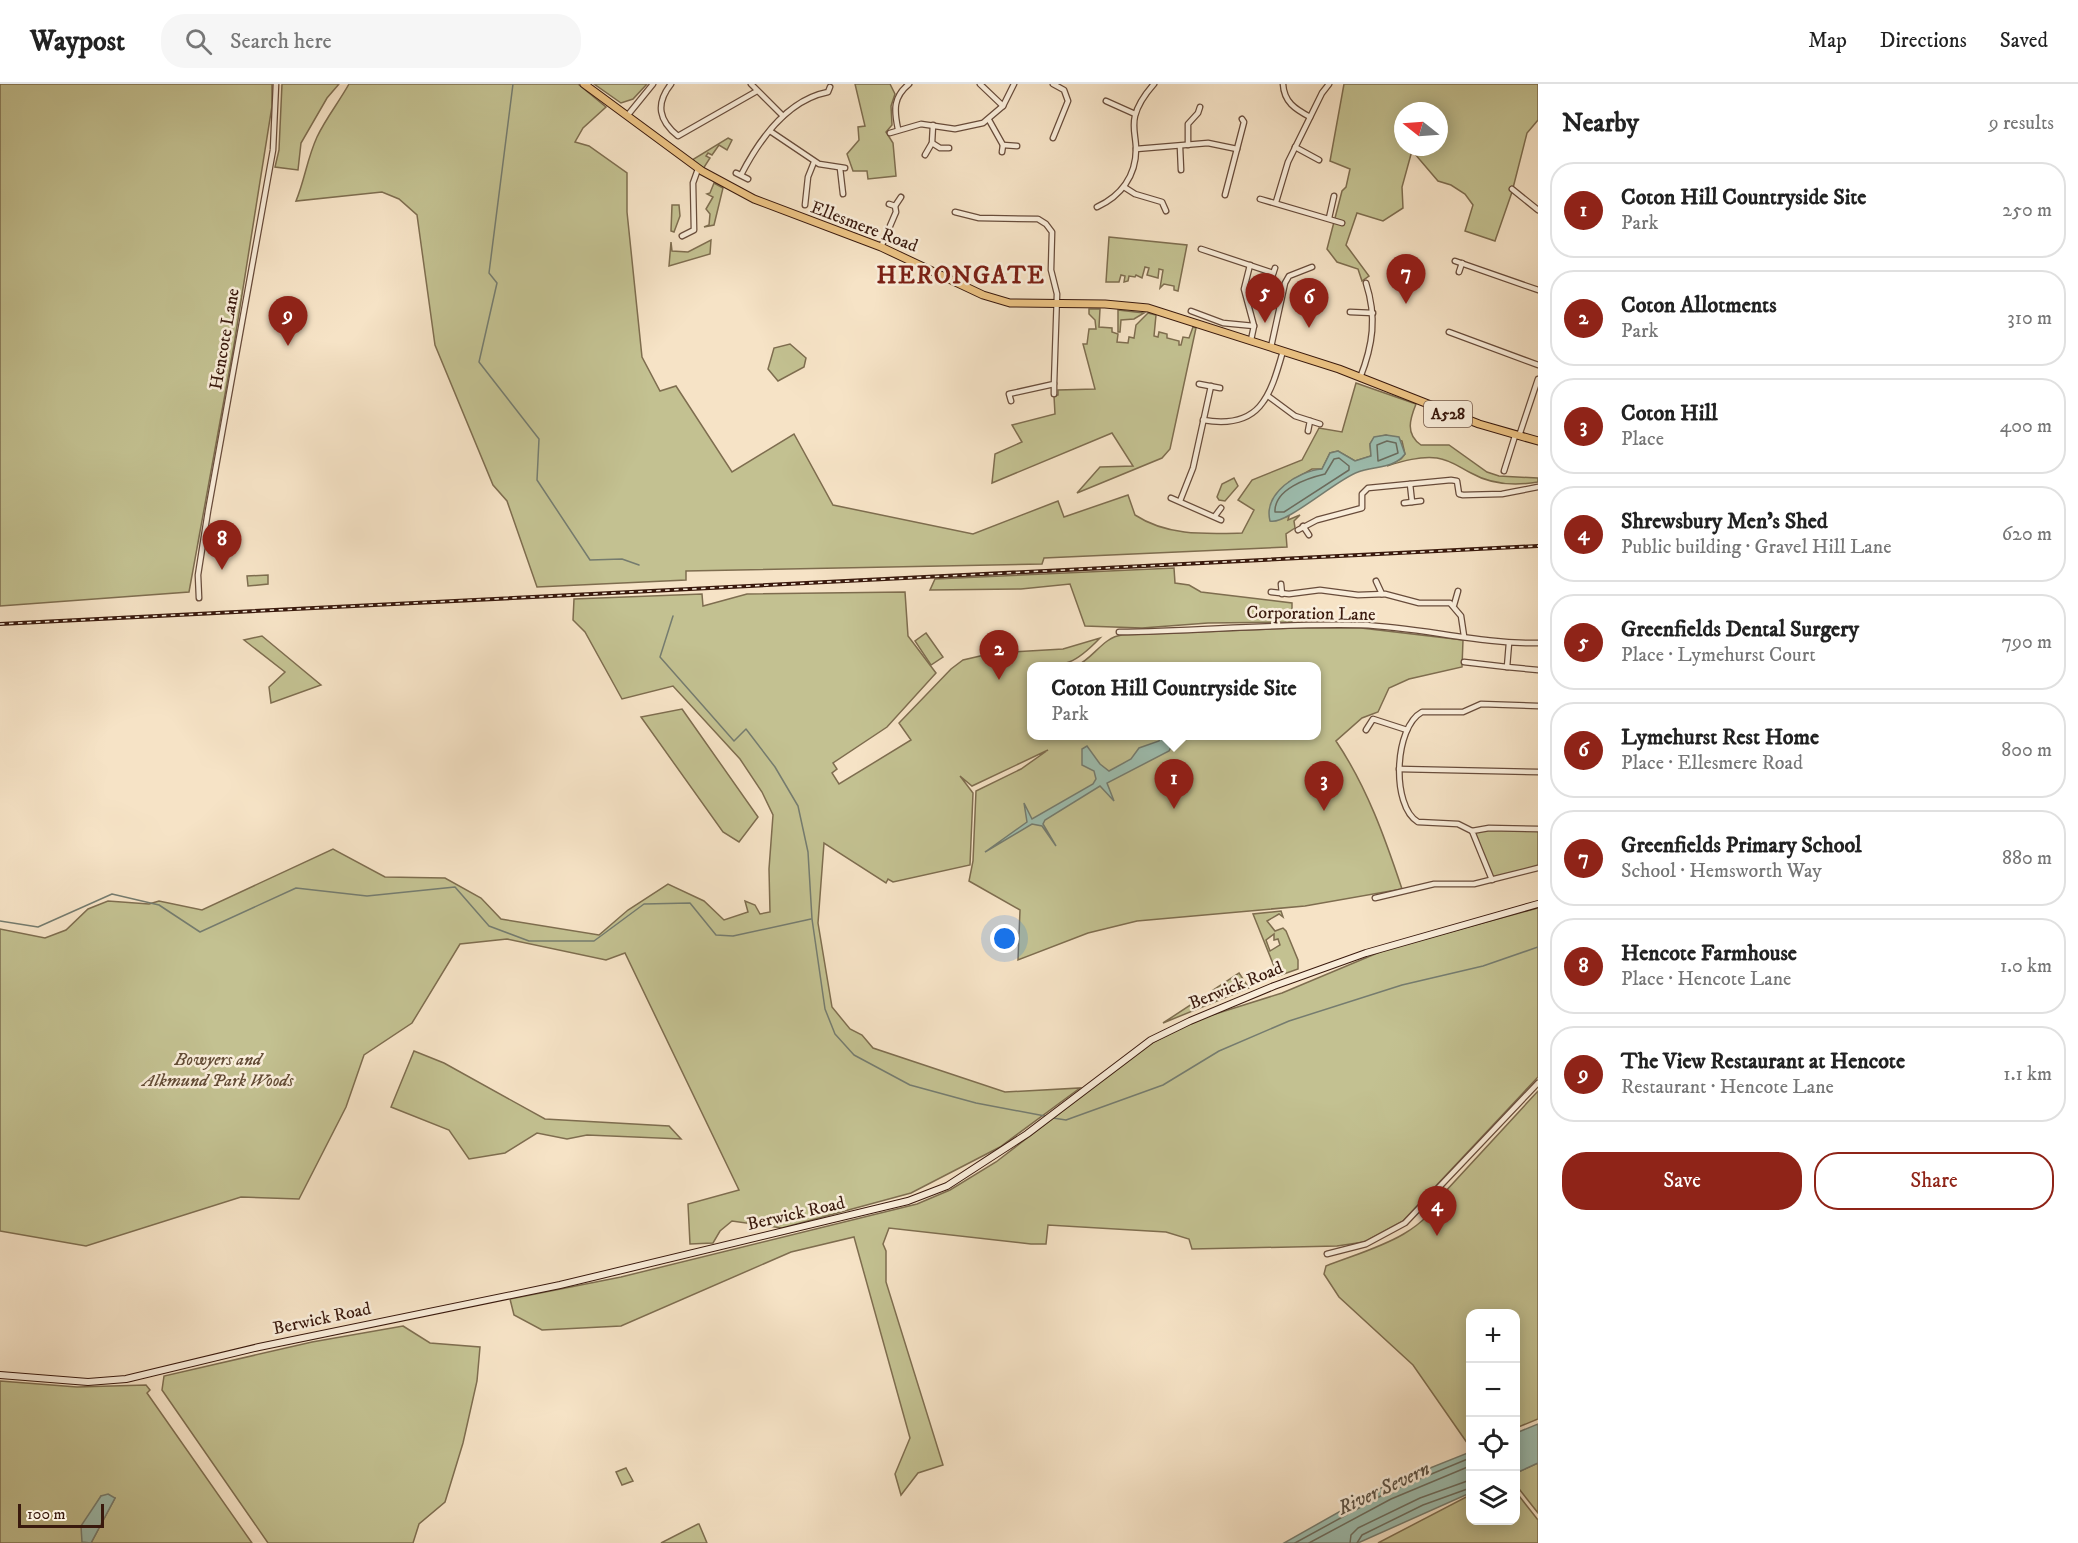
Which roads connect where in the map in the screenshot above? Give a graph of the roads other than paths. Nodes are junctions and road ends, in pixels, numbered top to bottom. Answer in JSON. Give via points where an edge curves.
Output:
{"nodes":[{"id":1,"x":276,"y":84,"type":"edge"},
{"id":2,"x":584,"y":84,"type":"edge"},
{"id":3,"x":653,"y":84,"type":"edge"},
{"id":4,"x":671,"y":84,"type":"edge"},
{"id":5,"x":751,"y":84,"type":"edge"},
{"id":6,"x":909,"y":84,"type":"edge"},
{"id":7,"x":980,"y":84,"type":"edge"},
{"id":8,"x":1014,"y":84,"type":"edge"},
{"id":9,"x":1053,"y":84,"type":"edge"},
{"id":10,"x":1154,"y":84,"type":"edge"},
{"id":11,"x":1283,"y":84,"type":"edge"},
{"id":12,"x":1329,"y":84,"type":"edge"},
{"id":13,"x":1063,"y":86,"type":"edge"},
{"id":14,"x":830,"y":87,"type":"dead end"},
{"id":15,"x":757,"y":91,"type":"junction"},
{"id":16,"x":1110,"y":100,"type":"dead end"},
{"id":17,"x":1003,"y":106,"type":"junction"},
{"id":18,"x":1200,"y":107,"type":"dead end"},
{"id":19,"x":1135,"y":114,"type":"junction"},
{"id":20,"x":627,"y":116,"type":"junction"},
{"id":21,"x":783,"y":116,"type":"junction"},
{"id":22,"x":1310,"y":117,"type":"junction"},
{"id":23,"x":1242,"y":119,"type":"dead end"},
{"id":24,"x":989,"y":120,"type":"junction"},
{"id":25,"x":933,"y":125,"type":"junction"},
{"id":26,"x":898,"y":129,"type":"junction"},
{"id":27,"x":770,"y":130,"type":"junction"},
{"id":28,"x":890,"y":133,"type":"dead end"},
{"id":29,"x":678,"y":136,"type":"junction"},
{"id":30,"x":1053,"y":138,"type":"dead end"},
{"id":31,"x":684,"y":142,"type":"dead end"},
{"id":32,"x":932,"y":143,"type":"junction"},
{"id":33,"x":1003,"y":145,"type":"junction"},
{"id":34,"x":1188,"y":145,"type":"junction"},
{"id":35,"x":1017,"y":146,"type":"dead end"},
{"id":36,"x":1180,"y":147,"type":"junction"},
{"id":37,"x":1295,"y":147,"type":"junction"},
{"id":38,"x":949,"y":148,"type":"dead end"},
{"id":39,"x":1136,"y":149,"type":"junction"},
{"id":40,"x":1237,"y":149,"type":"junction"},
{"id":41,"x":1002,"y":152,"type":"dead end"},
{"id":42,"x":925,"y":155,"type":"dead end"},
{"id":43,"x":1319,"y":160,"type":"dead end"},
{"id":44,"x":814,"y":162,"type":"junction"},
{"id":45,"x":698,"y":169,"type":"junction"},
{"id":46,"x":1181,"y":170,"type":"dead end"},
{"id":47,"x":748,"y":179,"type":"dead end"},
{"id":48,"x":1124,"y":187,"type":"junction"},
{"id":49,"x":1512,"y":189,"type":"dead end"},
{"id":50,"x":843,"y":194,"type":"dead end"},
{"id":51,"x":1225,"y":195,"type":"dead end"},
{"id":52,"x":1334,"y":196,"type":"dead end"},
{"id":53,"x":901,"y":197,"type":"dead end"},
{"id":54,"x":1260,"y":199,"type":"dead end"},
{"id":55,"x":1276,"y":202,"type":"junction"},
{"id":56,"x":802,"y":203,"type":"dead end"},
{"id":57,"x":1099,"y":203,"type":"dead end"},
{"id":58,"x":1538,"y":210,"type":"edge"},
{"id":59,"x":1166,"y":211,"type":"dead end"},
{"id":60,"x":955,"y":212,"type":"dead end"},
{"id":61,"x":1329,"y":218,"type":"junction"},
{"id":62,"x":1342,"y":223,"type":"dead end"},
{"id":63,"x":694,"y":230,"type":"junction"},
{"id":64,"x":703,"y":231,"type":"dead end"},
{"id":65,"x":682,"y":236,"type":"dead end"},
{"id":66,"x":881,"y":247,"type":"junction"},
{"id":67,"x":1200,"y":249,"type":"dead end"},
{"id":68,"x":1455,"y":261,"type":"dead end"},
{"id":69,"x":1462,"y":263,"type":"junction"},
{"id":70,"x":1250,"y":265,"type":"junction"},
{"id":71,"x":1312,"y":267,"type":"dead end"},
{"id":72,"x":1459,"y":272,"type":"dead end"},
{"id":73,"x":1273,"y":273,"type":"dead end"},
{"id":74,"x":1365,"y":283,"type":"dead end"},
{"id":75,"x":1368,"y":290,"type":"junction"},
{"id":76,"x":1538,"y":290,"type":"edge"},
{"id":77,"x":1361,"y":292,"type":"dead end"},
{"id":78,"x":1056,"y":305,"type":"junction"},
{"id":79,"x":1353,"y":310,"type":"dead end"},
{"id":80,"x":1191,"y":311,"type":"dead end"},
{"id":81,"x":1372,"y":313,"type":"junction"},
{"id":82,"x":1254,"y":326,"type":"junction"},
{"id":83,"x":1449,"y":332,"type":"dead end"},
{"id":84,"x":1251,"y":340,"type":"junction"},
{"id":85,"x":1271,"y":347,"type":"junction"},
{"id":86,"x":1283,"y":351,"type":"junction"},
{"id":87,"x":1538,"y":365,"type":"edge"},
{"id":88,"x":1360,"y":378,"type":"junction"},
{"id":89,"x":1538,"y":379,"type":"edge"},
{"id":90,"x":1054,"y":384,"type":"junction"},
{"id":91,"x":1199,"y":384,"type":"dead end"},
{"id":92,"x":1210,"y":386,"type":"junction"},
{"id":93,"x":1008,"y":388,"type":"dead end"},
{"id":94,"x":1220,"y":388,"type":"dead end"},
{"id":95,"x":1010,"y":394,"type":"junction"},
{"id":96,"x":1054,"y":394,"type":"dead end"},
{"id":97,"x":1268,"y":396,"type":"junction"},
{"id":98,"x":1011,"y":401,"type":"dead end"},
{"id":99,"x":1203,"y":420,"type":"junction"},
{"id":100,"x":1310,"y":421,"type":"junction"},
{"id":101,"x":1320,"y":424,"type":"dead end"},
{"id":102,"x":1308,"y":431,"type":"dead end"},
{"id":103,"x":1517,"y":436,"type":"junction"},
{"id":104,"x":1538,"y":441,"type":"edge"},
{"id":105,"x":1504,"y":471,"type":"dead end"},
{"id":106,"x":1410,"y":484,"type":"junction"},
{"id":107,"x":1538,"y":487,"type":"edge"},
{"id":108,"x":1171,"y":498,"type":"dead end"},
{"id":109,"x":1180,"y":501,"type":"junction"},
{"id":110,"x":1420,"y":501,"type":"dead end"},
{"id":111,"x":1412,"y":502,"type":"junction"},
{"id":112,"x":1404,"y":503,"type":"dead end"},
{"id":113,"x":1221,"y":508,"type":"dead end"},
{"id":114,"x":1215,"y":516,"type":"junction"},
{"id":115,"x":1221,"y":520,"type":"dead end"},
{"id":116,"x":1304,"y":526,"type":"junction"},
{"id":117,"x":1298,"y":530,"type":"dead end"},
{"id":118,"x":1309,"y":535,"type":"dead end"},
{"id":119,"x":1376,"y":581,"type":"dead end"},
{"id":120,"x":1281,"y":584,"type":"dead end"},
{"id":121,"x":1458,"y":591,"type":"dead end"},
{"id":122,"x":1271,"y":592,"type":"dead end"},
{"id":123,"x":1282,"y":594,"type":"junction"},
{"id":124,"x":1382,"y":594,"type":"junction"},
{"id":125,"x":199,"y":598,"type":"dead end"},
{"id":126,"x":1454,"y":605,"type":"junction"},
{"id":127,"x":1119,"y":632,"type":"dead end"},
{"id":128,"x":1464,"y":636,"type":"junction"},
{"id":129,"x":1509,"y":643,"type":"junction"},
{"id":130,"x":1538,"y":643,"type":"edge"},
{"id":131,"x":1464,"y":662,"type":"dead end"},
{"id":132,"x":1507,"y":667,"type":"junction"},
{"id":133,"x":1538,"y":670,"type":"edge"},
{"id":134,"x":1538,"y":706,"type":"edge"},
{"id":135,"x":1366,"y":730,"type":"dead end"},
{"id":136,"x":1407,"y":730,"type":"junction"},
{"id":137,"x":1400,"y":769,"type":"junction"},
{"id":138,"x":1538,"y":772,"type":"edge"},
{"id":139,"x":1538,"y":829,"type":"edge"},
{"id":140,"x":1472,"y":831,"type":"junction"},
{"id":141,"x":1538,"y":868,"type":"edge"},
{"id":142,"x":1492,"y":880,"type":"junction"},
{"id":143,"x":1375,"y":898,"type":"dead end"},
{"id":144,"x":1538,"y":904,"type":"edge"},
{"id":145,"x":1538,"y":1083,"type":"edge"},
{"id":146,"x":1327,"y":1254,"type":"dead end"},
{"id":147,"x":0,"y":1375,"type":"edge"}],
"edges":[{"from":1,"to":125,"type":"street","name":"Hencote Lane","via":[[273,150],[208,511],[198,575]]},
{"from":2,"to":20,"type":"main road","name":"Ellesmere Road","number":"A528"},
{"from":3,"to":20,"type":"street"},
{"from":4,"to":29,"type":"street","via":[[660,106],[664,122]]},
{"from":5,"to":15,"type":"street"},
{"from":6,"to":26,"type":"street","via":[[894,108]]},
{"from":7,"to":17,"type":"street"},
{"from":8,"to":17,"type":"street"},
{"from":9,"to":13,"type":"street"},
{"from":10,"to":19,"type":"street"},
{"from":11,"to":22,"type":"street","via":[[1292,106]]},
{"from":12,"to":22,"type":"street"},
{"from":13,"to":30,"type":"street","via":[[1068,101]]},
{"from":14,"to":21,"type":"street","via":[[828,92],[807,99]]},
{"from":15,"to":21,"type":"street"},
{"from":15,"to":29,"type":"street"},
{"from":16,"to":19,"type":"street"},
{"from":17,"to":24,"type":"street"},
{"from":18,"to":34,"type":"street","via":[[1200,116],[1188,124]]},
{"from":19,"to":39,"type":"street"},
{"from":20,"to":45,"type":"main road","name":"Ellesmere Road","number":"A528"},
{"from":21,"to":27,"type":"street"},
{"from":22,"to":37,"type":"street"},
{"from":23,"to":40,"type":"street"},
{"from":24,"to":25,"type":"street","via":[[962,129]]},
{"from":24,"to":33,"type":"street"},
{"from":25,"to":26,"type":"street"},
{"from":25,"to":32,"type":"street"},
{"from":26,"to":28,"type":"street"},
{"from":27,"to":44,"type":"street"},
{"from":27,"to":47,"type":"street","via":[[738,174]]},
{"from":29,"to":31,"type":"street"},
{"from":32,"to":38,"type":"street"},
{"from":32,"to":42,"type":"street"},
{"from":33,"to":35,"type":"street"},
{"from":33,"to":41,"type":"street"},
{"from":34,"to":36,"type":"street"},
{"from":34,"to":40,"type":"street","via":[[1216,143]]},
{"from":36,"to":39,"type":"street"},
{"from":36,"to":46,"type":"street"},
{"from":37,"to":43,"type":"street"},
{"from":37,"to":55,"type":"street"},
{"from":39,"to":48,"type":"street"},
{"from":40,"to":51,"type":"street"},
{"from":44,"to":50,"type":"street","via":[[843,168]]},
{"from":44,"to":56,"type":"street"},
{"from":45,"to":63,"type":"street","via":[[693,183]]},
{"from":45,"to":66,"type":"main road","name":"Ellesmere Road","number":"A528","via":[[777,210]]},
{"from":48,"to":57,"type":"street","via":[[1112,200]]},
{"from":48,"to":59,"type":"street","via":[[1166,202]]},
{"from":49,"to":58,"type":"street"},
{"from":52,"to":61,"type":"street"},
{"from":53,"to":66,"type":"street","via":[[892,205],[894,217]]},
{"from":54,"to":55,"type":"street"},
{"from":55,"to":61,"type":"street"},
{"from":60,"to":78,"type":"street","via":[[979,218],[1038,219],[1049,227]]},
{"from":61,"to":62,"type":"street"},
{"from":63,"to":64,"type":"street"},
{"from":63,"to":65,"type":"street"},
{"from":66,"to":78,"type":"main road","name":"Ellesmere Road","number":"A528","via":[[998,301]]},
{"from":67,"to":70,"type":"street"},
{"from":68,"to":69,"type":"street"},
{"from":69,"to":72,"type":"street"},
{"from":69,"to":76,"type":"street"},
{"from":70,"to":73,"type":"street"},
{"from":70,"to":82,"type":"street","via":[[1244,289]]},
{"from":71,"to":85,"type":"street","via":[[1289,276],[1285,283]]},
{"from":74,"to":75,"type":"street"},
{"from":75,"to":77,"type":"street"},
{"from":75,"to":81,"type":"street"},
{"from":78,"to":84,"type":"main road","name":"Ellesmere Road","number":"A528","via":[[1148,308]]},
{"from":78,"to":90,"type":"street"},
{"from":79,"to":81,"type":"street"},
{"from":80,"to":82,"type":"street","via":[[1223,323]]},
{"from":81,"to":88,"type":"street","via":[[1371,345]]},
{"from":82,"to":84,"type":"street"},
{"from":83,"to":87,"type":"street"},
{"from":84,"to":85,"type":"main road","name":"Ellesmere Road","number":"A528"},
{"from":85,"to":86,"type":"main road","name":"Ellesmere Road","number":"A528"},
{"from":86,"to":88,"type":"main road","name":"Ellesmere Road","number":"A528"},
{"from":86,"to":97,"type":"street"},
{"from":88,"to":103,"type":"main road","name":"Ellesmere Road","number":"A528","via":[[1440,411]]},
{"from":89,"to":103,"type":"street"},
{"from":90,"to":95,"type":"street"},
{"from":90,"to":96,"type":"street"},
{"from":91,"to":92,"type":"street"},
{"from":92,"to":94,"type":"street"},
{"from":92,"to":99,"type":"street"},
{"from":93,"to":95,"type":"street"},
{"from":95,"to":98,"type":"street"},
{"from":97,"to":99,"type":"street","via":[[1243,418]]},
{"from":97,"to":100,"type":"street","via":[[1290,413]]},
{"from":99,"to":109,"type":"street","via":[[1193,470]]},
{"from":100,"to":101,"type":"street"},
{"from":100,"to":102,"type":"street"},
{"from":103,"to":104,"type":"main road","name":"Ellesmere Road","number":"A528"},
{"from":103,"to":105,"type":"street"},
{"from":106,"to":107,"type":"street","via":[[1454,480],[1463,495],[1502,494]]},
{"from":106,"to":111,"type":"street"},
{"from":106,"to":116,"type":"street","via":[[1368,488],[1362,494],[1362,508]]},
{"from":108,"to":109,"type":"street"},
{"from":109,"to":114,"type":"street"},
{"from":110,"to":111,"type":"street"},
{"from":111,"to":112,"type":"street"},
{"from":113,"to":114,"type":"street"},
{"from":114,"to":115,"type":"street"},
{"from":116,"to":117,"type":"street"},
{"from":116,"to":118,"type":"street"},
{"from":119,"to":124,"type":"street"},
{"from":120,"to":123,"type":"street"},
{"from":121,"to":126,"type":"street"},
{"from":122,"to":123,"type":"street"},
{"from":123,"to":124,"type":"street","via":[[1320,590]]},
{"from":124,"to":126,"type":"street","via":[[1413,602]]},
{"from":126,"to":128,"type":"street","via":[[1463,622]]},
{"from":127,"to":128,"type":"street","name":"Corporation Lane","via":[[1363,625]]},
{"from":128,"to":129,"type":"street","name":"Corporation Lane"},
{"from":129,"to":130,"type":"street","name":"Corporation Lane"},
{"from":129,"to":132,"type":"street"},
{"from":131,"to":132,"type":"street"},
{"from":132,"to":133,"type":"street"},
{"from":134,"to":136,"type":"street","via":[[1481,704],[1463,712],[1425,711],[1415,716]]},
{"from":135,"to":136,"type":"street","via":[[1373,719]]},
{"from":136,"to":137,"type":"street","via":[[1400,752]]},
{"from":137,"to":138,"type":"street"},
{"from":137,"to":140,"type":"street","via":[[1402,792],[1414,820],[1423,824],[1458,824]]},
{"from":139,"to":140,"type":"street"},
{"from":140,"to":142,"type":"street"},
{"from":141,"to":142,"type":"street"},
{"from":142,"to":143,"type":"street","via":[[1466,885],[1442,883]]},
{"from":144,"to":147,"type":"main road","name":"Berwick Road","via":[[1376,950],[1190,1021],[1151,1041],[1027,1134],[946,1186],[908,1201],[560,1285],[259,1347],[126,1379],[88,1382]]},
{"from":145,"to":146,"type":"street","via":[[1405,1223],[1366,1244]]}]}
